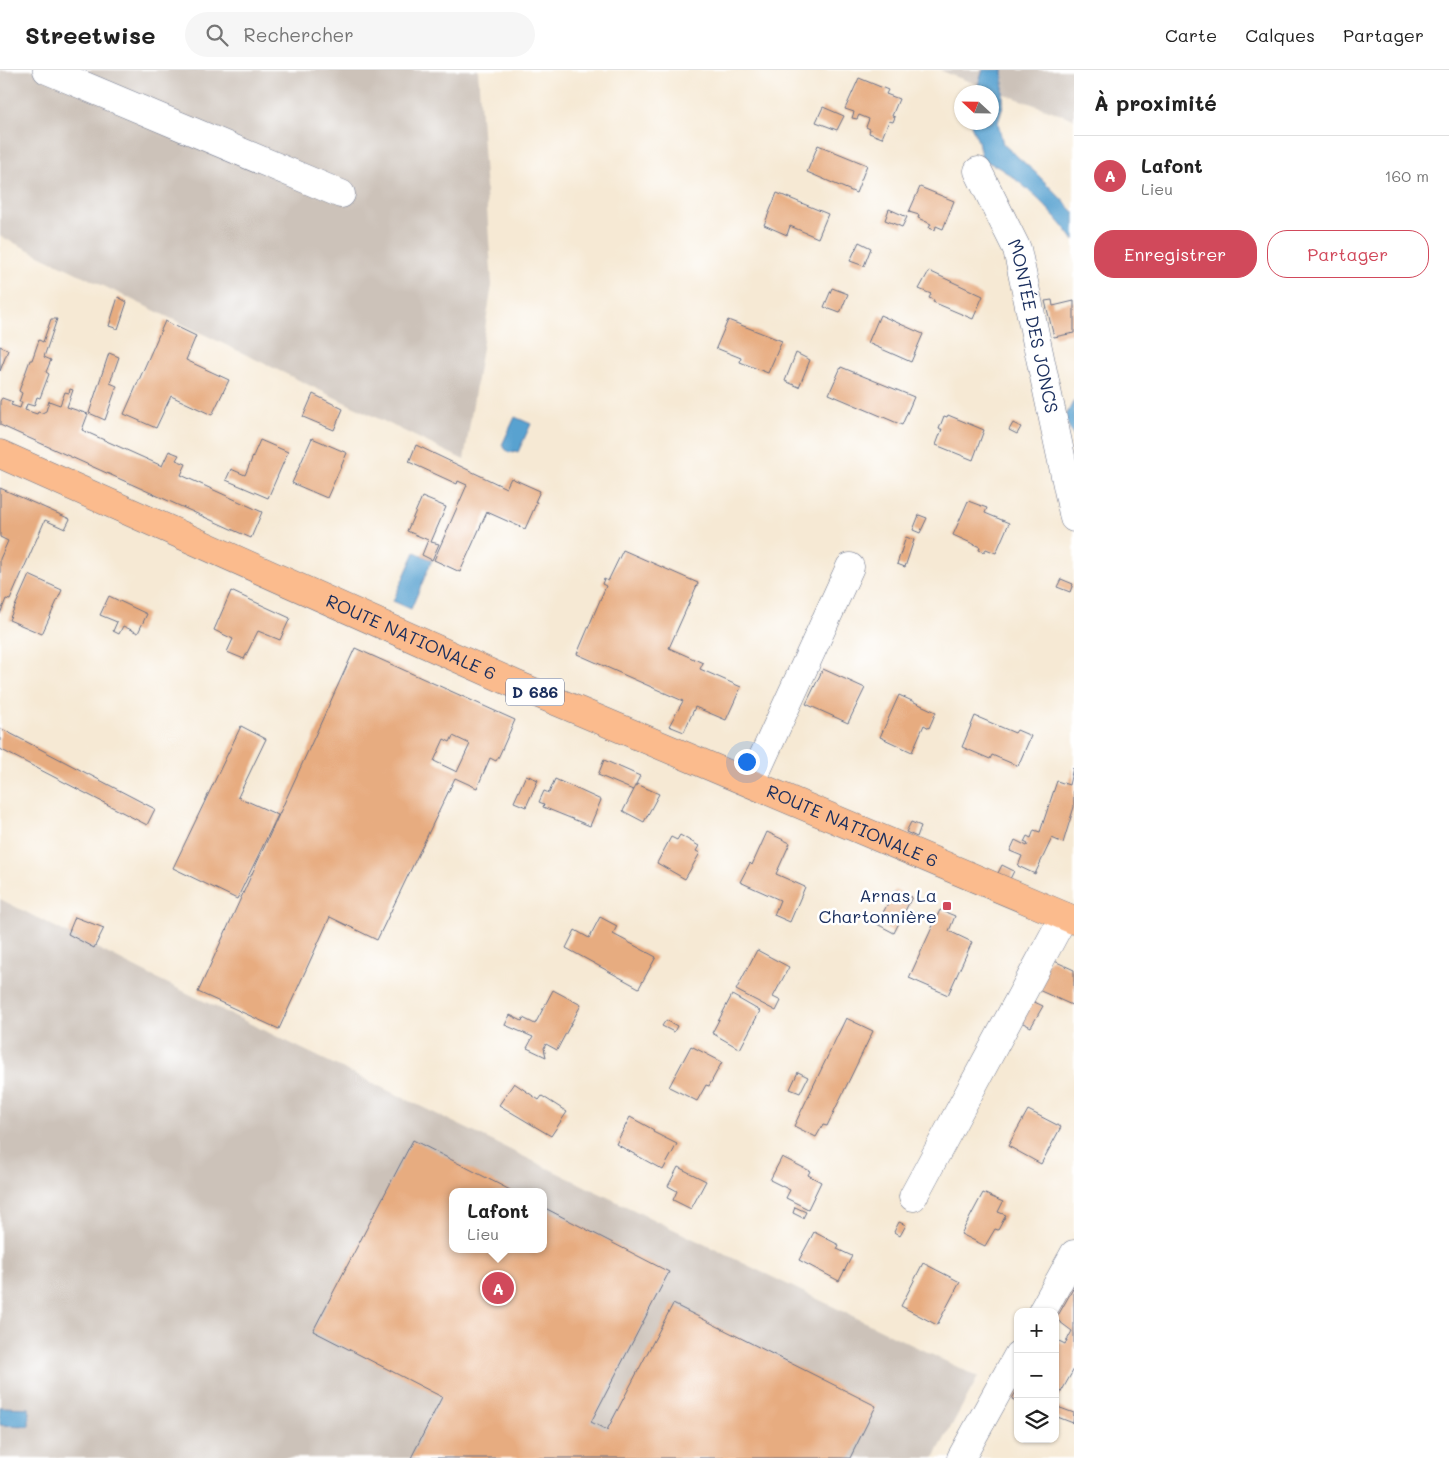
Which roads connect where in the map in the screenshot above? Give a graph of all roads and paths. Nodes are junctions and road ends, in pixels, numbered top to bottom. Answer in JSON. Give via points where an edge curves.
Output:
{"nodes":[{"id":1,"x":47,"y":70,"type":"edge"},
{"id":2,"x":978,"y":171,"type":"dead end"},
{"id":3,"x":341,"y":194,"type":"dead end"},
{"id":4,"x":0,"y":454,"type":"edge"},
{"id":5,"x":1074,"y":518,"type":"edge"},
{"id":6,"x":850,"y":567,"type":"dead end"},
{"id":7,"x":751,"y":784,"type":"junction"},
{"id":8,"x":1069,"y":918,"type":"edge"},
{"id":9,"x":913,"y":1197,"type":"dead end"},
{"id":10,"x":1074,"y":1254,"type":"edge"},
{"id":11,"x":1044,"y":1308,"type":"edge"},
{"id":12,"x":1014,"y":1362,"type":"edge"},
{"id":13,"x":961,"y":1458,"type":"edge"}],
"edges":[{"from":1,"to":3,"type":"street"},
{"from":2,"to":5,"type":"street","name":"MONTÉE DES JONCS","via":[[1017,249]]},
{"from":4,"to":7,"type":"main road","name":"ROUTE NATIONALE 6","number":"D 686","via":[[515,684]]},
{"from":6,"to":7,"type":"street"},
{"from":7,"to":8,"type":"main road","name":"ROUTE NATIONALE 6","number":"D 686"},
{"from":8,"to":9,"type":"street"},
{"from":10,"to":11,"type":"street"},
{"from":12,"to":13,"type":"street"}]}
